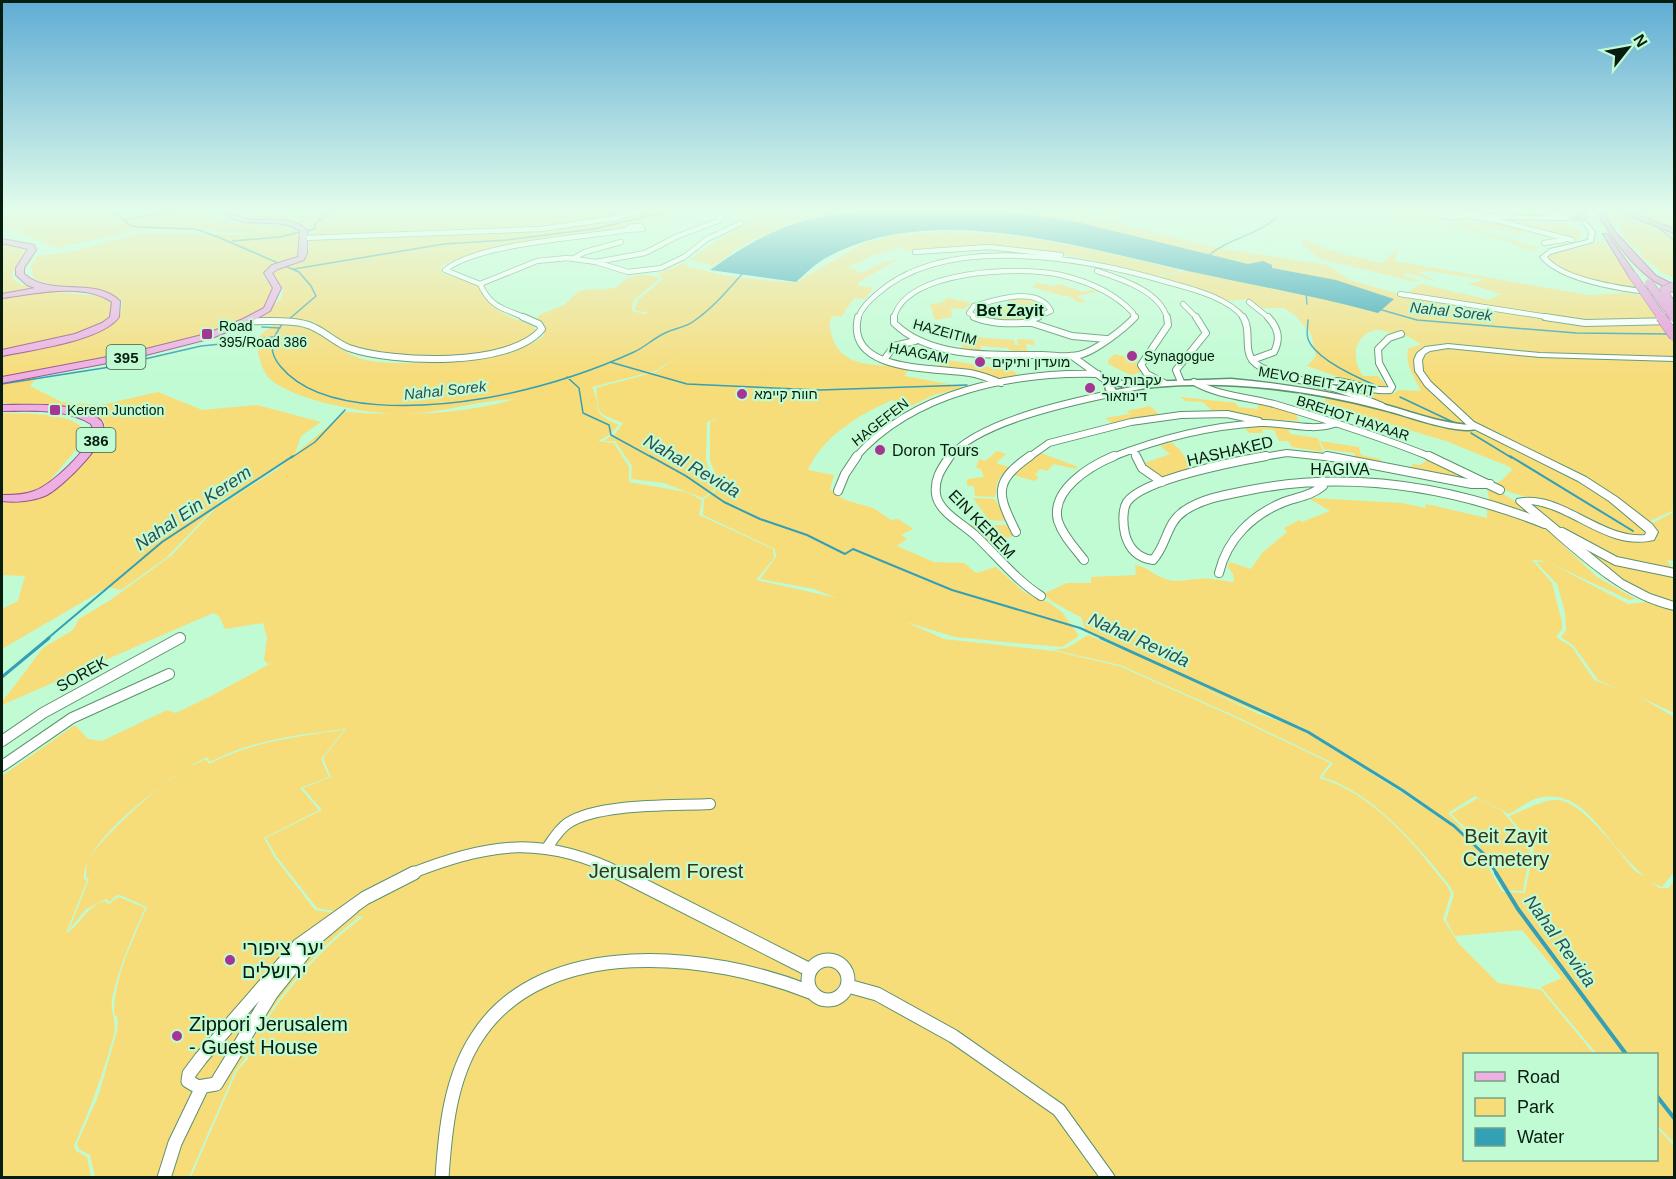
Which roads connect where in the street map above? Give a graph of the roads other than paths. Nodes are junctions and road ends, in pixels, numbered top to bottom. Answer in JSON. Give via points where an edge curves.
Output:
{"nodes":[{"id":1,"x":22,"y":265,"type":"edge"},
{"id":2,"x":282,"y":265,"type":"edge"},
{"id":3,"x":451,"y":265,"type":"edge"},
{"id":4,"x":527,"y":265,"type":"edge"},
{"id":5,"x":602,"y":265,"type":"edge"},
{"id":6,"x":665,"y":265,"type":"edge"},
{"id":7,"x":939,"y":265,"type":"edge"},
{"id":8,"x":1076,"y":265,"type":"edge"},
{"id":9,"x":1086,"y":265,"type":"edge"},
{"id":10,"x":1104,"y":265,"type":"edge"},
{"id":11,"x":1551,"y":265,"type":"edge"},
{"id":12,"x":1626,"y":265,"type":"edge"},
{"id":13,"x":1635,"y":265,"type":"edge"},
{"id":14,"x":1641,"y":265,"type":"edge"},
{"id":15,"x":1129,"y":272,"type":"junction"},
{"id":16,"x":480,"y":284,"type":"junction"},
{"id":17,"x":1674,"y":287,"type":"edge"},
{"id":18,"x":45,"y":288,"type":"junction"},
{"id":19,"x":59,"y":290,"type":"junction"},
{"id":20,"x":23,"y":293,"type":"junction"},
{"id":21,"x":1400,"y":294,"type":"dead end"},
{"id":22,"x":2,"y":295,"type":"edge"},
{"id":23,"x":1674,"y":295,"type":"edge"},
{"id":24,"x":1249,"y":302,"type":"dead end"},
{"id":25,"x":1183,"y":304,"type":"dead end"},
{"id":26,"x":1674,"y":312,"type":"edge"},
{"id":27,"x":1674,"y":319,"type":"edge"},
{"id":28,"x":246,"y":321,"type":"junction"},
{"id":29,"x":1032,"y":323,"type":"junction"},
{"id":30,"x":1401,"y":334,"type":"dead end"},
{"id":31,"x":1674,"y":336,"type":"edge"},
{"id":32,"x":1106,"y":339,"type":"junction"},
{"id":33,"x":917,"y":340,"type":"junction"},
{"id":34,"x":2,"y":353,"type":"edge"},
{"id":35,"x":1084,"y":353,"type":"junction"},
{"id":36,"x":1071,"y":355,"type":"junction"},
{"id":37,"x":1674,"y":359,"type":"edge"},
{"id":38,"x":884,"y":360,"type":"junction"},
{"id":39,"x":1252,"y":360,"type":"junction"},
{"id":40,"x":1085,"y":364,"type":"junction"},
{"id":41,"x":968,"y":374,"type":"junction"},
{"id":42,"x":1098,"y":374,"type":"junction"},
{"id":43,"x":2,"y":380,"type":"edge"},
{"id":44,"x":1181,"y":382,"type":"junction"},
{"id":45,"x":1194,"y":382,"type":"junction"},
{"id":46,"x":1001,"y":383,"type":"junction"},
{"id":47,"x":1108,"y":383,"type":"junction"},
{"id":48,"x":1164,"y":383,"type":"junction"},
{"id":49,"x":1318,"y":383,"type":"junction"},
{"id":50,"x":986,"y":385,"type":"junction"},
{"id":51,"x":1150,"y":385,"type":"junction"},
{"id":52,"x":1114,"y":393,"type":"junction"},
{"id":53,"x":1100,"y":396,"type":"junction"},
{"id":54,"x":2,"y":408,"type":"edge"},
{"id":55,"x":1389,"y":408,"type":"junction"},
{"id":56,"x":1263,"y":423,"type":"junction"},
{"id":57,"x":1334,"y":424,"type":"junction"},
{"id":58,"x":1477,"y":428,"type":"junction"},
{"id":59,"x":1134,"y":450,"type":"junction"},
{"id":60,"x":1323,"y":481,"type":"junction"},
{"id":61,"x":1162,"y":482,"type":"junction"},
{"id":62,"x":1300,"y":482,"type":"junction"},
{"id":63,"x":1490,"y":484,"type":"junction"},
{"id":64,"x":1500,"y":490,"type":"dead end"},
{"id":65,"x":838,"y":491,"type":"dead end"},
{"id":66,"x":1312,"y":493,"type":"junction"},
{"id":67,"x":2,"y":498,"type":"edge"},
{"id":68,"x":1554,"y":528,"type":"junction"},
{"id":69,"x":1016,"y":532,"type":"dead end"},
{"id":70,"x":1084,"y":560,"type":"dead end"},
{"id":71,"x":1153,"y":560,"type":"joint"},
{"id":72,"x":1219,"y":573,"type":"dead end"},
{"id":73,"x":1674,"y":573,"type":"edge"},
{"id":74,"x":1041,"y":596,"type":"dead end"},
{"id":75,"x":1674,"y":606,"type":"edge"},
{"id":76,"x":180,"y":639,"type":"dead end"},
{"id":77,"x":169,"y":674,"type":"dead end"},
{"id":78,"x":2,"y":741,"type":"edge"},
{"id":79,"x":2,"y":766,"type":"edge"},
{"id":80,"x":710,"y":804,"type":"dead end"},
{"id":81,"x":547,"y":848,"type":"junction"},
{"id":82,"x":353,"y":907,"type":"junction"},
{"id":83,"x":810,"y":970,"type":"junction"},
{"id":84,"x":848,"y":986,"type":"junction"},
{"id":85,"x":810,"y":992,"type":"junction"},
{"id":86,"x":202,"y":1087,"type":"junction"},
{"id":87,"x":164,"y":1178,"type":"edge"},
{"id":88,"x":442,"y":1178,"type":"edge"},
{"id":89,"x":1108,"y":1178,"type":"edge"}],
"edges":[{"from":1,"to":18,"type":"main road","via":[[20,275],[26,282]]},
{"from":2,"to":28,"type":"main road","number":"395","via":[[268,273],[277,288],[271,304]]},
{"from":3,"to":16,"type":"street","via":[[446,268],[450,274]]},
{"from":4,"to":16,"type":"street"},
{"from":5,"to":6,"type":"street","via":[[623,272],[650,271]]},
{"from":7,"to":38,"type":"street","name":"HAAGAM","via":[[885,284],[859,312],[856,322],[863,346]]},
{"from":8,"to":48,"type":"street","via":[[1136,286],[1162,307],[1168,325],[1141,365],[1145,372]]},
{"from":9,"to":15,"type":"street","name":"HAAGAM"},
{"from":10,"to":15,"type":"street"},
{"from":11,"to":23,"type":"main road","via":[[1582,278]]},
{"from":12,"to":31,"type":"highway","bridge":true},
{"from":13,"to":27,"type":"highway","bridge":true},
{"from":14,"to":17,"type":"highway","via":[[1653,278]]},
{"from":15,"to":39,"type":"street","name":"HAAGAM","via":[[1182,286],[1237,311],[1246,321],[1248,355]]},
{"from":16,"to":28,"type":"street","via":[[487,299],[540,324],[540,332],[519,346],[490,353],[412,358],[349,348],[310,325]]},
{"from":17,"to":26,"type":"highway","bridge":true,"via":[[1664,290]]},
{"from":18,"to":19,"type":"main road"},
{"from":18,"to":20,"type":"main road"},
{"from":18,"to":22,"type":"main road"},
{"from":19,"to":20,"type":"main road"},
{"from":19,"to":34,"type":"main road","via":[[104,293],[116,301],[113,320],[91,332]]},
{"from":20,"to":22,"type":"main road"},
{"from":21,"to":27,"type":"street","via":[[1578,322]]},
{"from":24,"to":39,"type":"street","via":[[1271,318],[1278,339],[1274,352]]},
{"from":25,"to":44,"type":"street","via":[[1206,333],[1176,370]]},
{"from":28,"to":43,"type":"main road","number":"395","via":[[176,346]]},
{"from":29,"to":29,"type":"street","via":[[1032,319],[1050,313],[1050,307],[1035,300],[1003,297],[969,311],[981,319]]},
{"from":29,"to":32,"type":"street","via":[[1069,335]]},
{"from":30,"to":49,"type":"street","via":[[1384,341],[1377,355],[1390,390],[1373,391],[1334,380]]},
{"from":32,"to":33,"type":"street","name":"HAZEITIM","via":[[1133,319],[1132,311],[1107,292],[1073,278],[1020,271],[958,278],[911,294],[896,311],[893,321],[905,335]]},
{"from":32,"to":35,"type":"street","name":"HAZEITIM"},
{"from":33,"to":36,"type":"street","name":"HAZEITIM","via":[[973,353]]},
{"from":33,"to":38,"type":"street","via":[[894,346]]},
{"from":35,"to":36,"type":"street","name":"HAZEITIM"},
{"from":35,"to":40,"type":"street"},
{"from":36,"to":40,"type":"street"},
{"from":37,"to":58,"type":"main road","via":[[1540,355],[1456,346],[1424,351],[1418,365],[1423,377],[1444,401]]},
{"from":38,"to":41,"type":"street","name":"HAAGAM"},
{"from":39,"to":49,"type":"street","via":[[1264,368]]},
{"from":40,"to":42,"type":"street"},
{"from":41,"to":46,"type":"street","name":"HAAGAM"},
{"from":41,"to":50,"type":"street"},
{"from":42,"to":46,"type":"street","name":"HAGEFEN","via":[[1065,374]]},
{"from":42,"to":47,"type":"street"},
{"from":44,"to":45,"type":"street","name":"MEVO BEIT ZAYIT"},
{"from":44,"to":48,"type":"street","name":"MEVO BEIT ZAYIT"},
{"from":45,"to":55,"type":"street","name":"MEVO BEIT ZAYIT","via":[[1248,383]]},
{"from":45,"to":57,"type":"street","name":"BREHOT HAYAAR"},
{"from":46,"to":50,"type":"street","name":"HAGEFEN"},
{"from":47,"to":51,"type":"street","name":"MEVO BEIT ZAYIT"},
{"from":47,"to":52,"type":"street"},
{"from":47,"to":53,"type":"street"},
{"from":48,"to":51,"type":"street","name":"MEVO BEIT ZAYIT"},
{"from":49,"to":55,"type":"street"},
{"from":50,"to":65,"type":"street","name":"HAGEFEN","via":[[933,400],[901,417],[852,460]]},
{"from":51,"to":52,"type":"street","name":"MEVO BEIT ZAYIT"},
{"from":52,"to":53,"type":"street","name":"EIN KEREM"},
{"from":53,"to":74,"type":"street","name":"EIN KEREM","via":[[1006,422],[955,452],[937,473],[936,495],[942,506],[1005,568]]},
{"from":54,"to":67,"type":"main road","number":"386","via":[[74,412],[94,420],[100,430],[95,442],[46,490]]},
{"from":55,"to":58,"type":"street","name":"MEVO BEIT ZAYIT","via":[[1439,424]]},
{"from":56,"to":57,"type":"street"},
{"from":56,"to":59,"type":"street","via":[[1192,433]]},
{"from":56,"to":69,"type":"street","via":[[1230,414],[1184,414],[1075,434],[1049,443],[1012,469],[1003,483],[1002,504]]},
{"from":57,"to":63,"type":"street","name":"BREHOT HAYAAR","via":[[1406,447]]},
{"from":58,"to":68,"type":"main road","via":[[1582,479],[1648,526],[1652,535],[1645,539],[1621,537],[1541,503],[1521,501]]},
{"from":59,"to":61,"type":"street","via":[[1142,468]]},
{"from":59,"to":70,"type":"street","via":[[1091,466],[1062,493],[1057,508],[1059,524]]},
{"from":60,"to":62,"type":"street","name":"HAGIVA"},
{"from":60,"to":66,"type":"street","via":[[1322,488]]},
{"from":60,"to":68,"type":"street","name":"HAGIVA","via":[[1416,487],[1508,509]]},
{"from":61,"to":63,"type":"street","name":"HASHAKED","via":[[1250,459],[1294,453]]},
{"from":61,"to":71,"type":"street","name":"HASHAKED","via":[[1134,495],[1124,512],[1129,545],[1138,557]]},
{"from":62,"to":66,"type":"street"},
{"from":62,"to":71,"type":"street","name":"HAGIVA","via":[[1253,488],[1187,509],[1169,525]]},
{"from":63,"to":64,"type":"street","name":"BREHOT HAYAAR"},
{"from":66,"to":72,"type":"street","via":[[1276,506],[1251,522],[1227,550]]},
{"from":68,"to":73,"type":"street","via":[[1616,561]]},
{"from":68,"to":75,"type":"main road","via":[[1619,583]]},
{"from":76,"to":78,"type":"street","name":"SOREK","via":[[43,713]]},
{"from":77,"to":79,"type":"street","via":[[72,718]]},
{"from":80,"to":81,"type":"street","via":[[600,813],[572,821],[557,832]]},
{"from":81,"to":82,"type":"street","via":[[531,846],[449,859],[393,880]]},
{"from":81,"to":83,"type":"street","via":[[598,862]]},
{"from":82,"to":86,"type":"street","via":[[315,939],[271,994],[216,1084]]},
{"from":82,"to":86,"type":"street","via":[[299,945],[201,1058],[189,1074],[189,1081]]},
{"from":83,"to":84,"type":"street","via":[[827,960],[840,963],[848,973]]},
{"from":83,"to":85,"type":"street"},
{"from":84,"to":85,"type":"street","via":[[841,996],[828,1000]]},
{"from":84,"to":89,"type":"street","via":[[877,994],[953,1036],[1059,1110]]},
{"from":85,"to":88,"type":"street","via":[[710,964],[656,960],[602,963],[555,976],[500,1011],[486,1024],[468,1055],[444,1137]]},
{"from":86,"to":87,"type":"street","via":[[175,1143]]}]}
